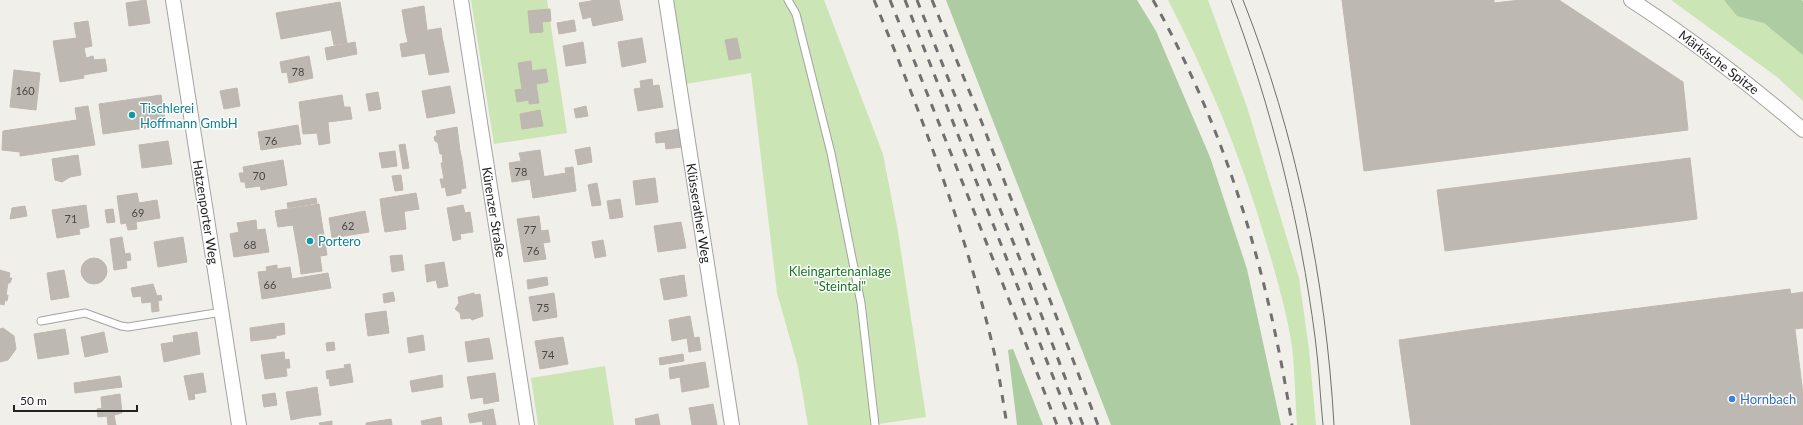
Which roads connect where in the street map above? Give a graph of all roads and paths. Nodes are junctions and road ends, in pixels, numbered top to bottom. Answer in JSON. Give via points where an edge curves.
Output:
{"nodes":[{"id":1,"x":173,"y":0,"type":"edge"},
{"id":2,"x":461,"y":0,"type":"edge"},
{"id":3,"x":666,"y":0,"type":"edge"},
{"id":4,"x":788,"y":0,"type":"edge"},
{"id":5,"x":1631,"y":0,"type":"edge"},
{"id":6,"x":1803,"y":130,"type":"edge"},
{"id":7,"x":222,"y":312,"type":"junction"},
{"id":8,"x":41,"y":321,"type":"dead end"},
{"id":9,"x":239,"y":425,"type":"edge"},
{"id":10,"x":527,"y":425,"type":"edge"},
{"id":11,"x":732,"y":425,"type":"edge"},
{"id":12,"x":875,"y":425,"type":"edge"}],
"edges":[{"from":1,"to":7,"type":"street","name":"Hatzenporter Weg"},
{"from":2,"to":10,"type":"street","name":"Kürenzer Straße"},
{"from":3,"to":11,"type":"street","name":"Klüsserather Weg"},
{"from":4,"to":12,"type":"lane","via":[[796,14],[831,153],[861,303]]},
{"from":5,"to":6,"type":"street","name":"Märkische Spitze","via":[[1692,40],[1746,81]]},
{"from":7,"to":8,"type":"lane","via":[[128,327],[85,313]]},
{"from":7,"to":9,"type":"street","name":"Hatzenporter Weg"}]}
